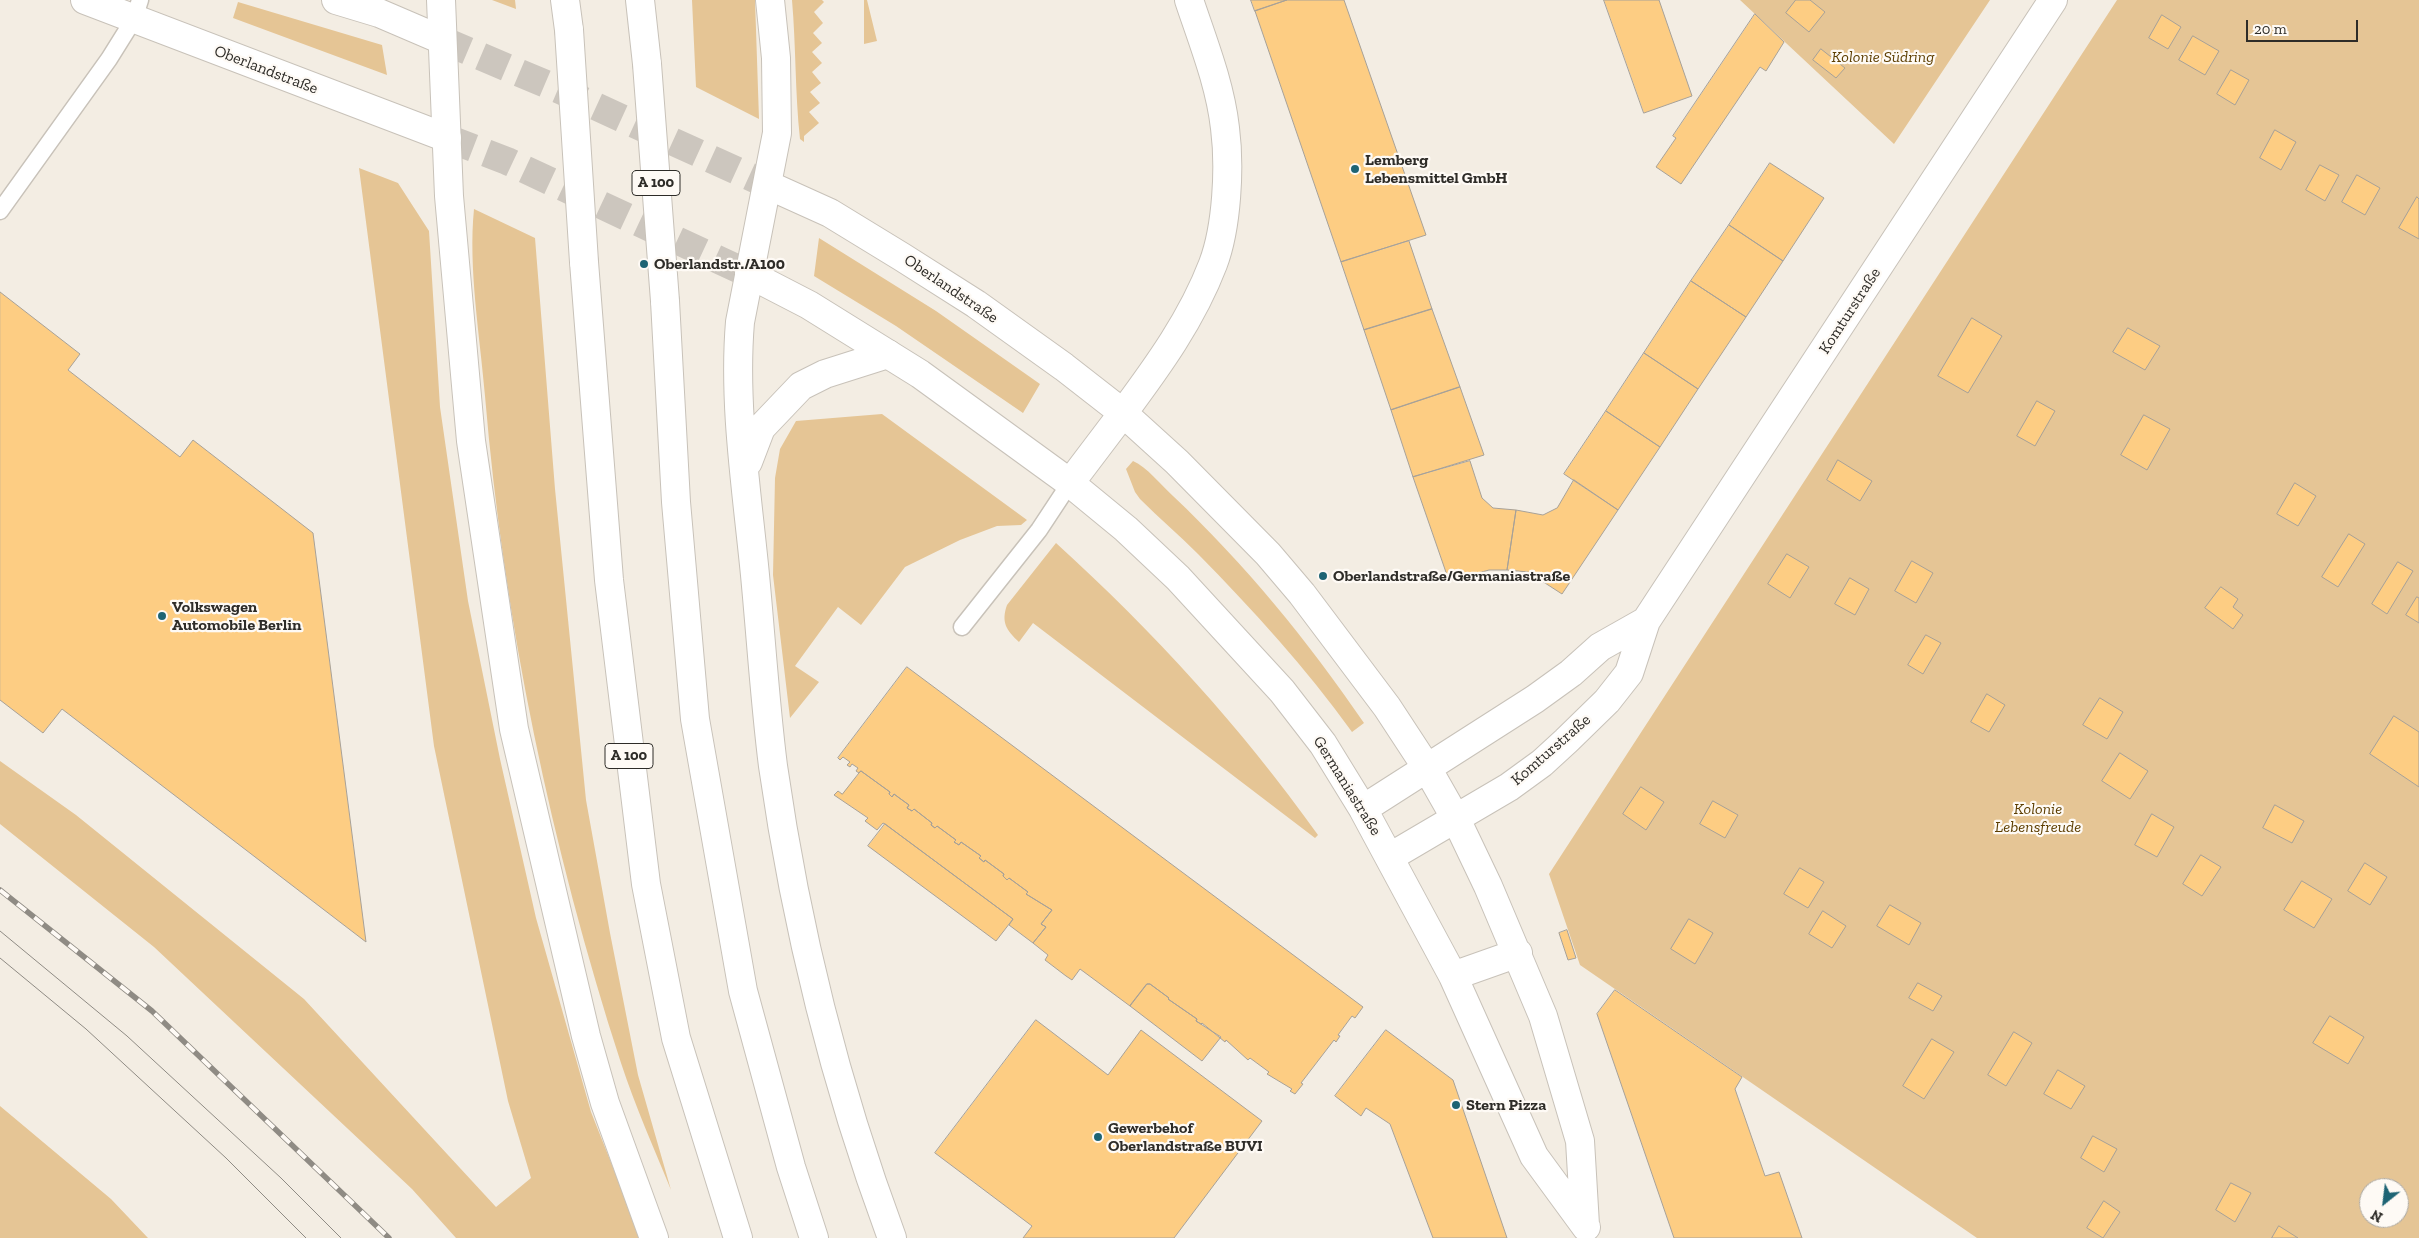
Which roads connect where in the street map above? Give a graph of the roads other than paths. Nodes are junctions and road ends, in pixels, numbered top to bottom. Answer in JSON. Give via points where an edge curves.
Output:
{"nodes":[{"id":1,"x":85,"y":0,"type":"edge"},
{"id":2,"x":336,"y":0,"type":"edge"},
{"id":3,"x":441,"y":0,"type":"edge"},
{"id":4,"x":565,"y":0,"type":"edge"},
{"id":5,"x":640,"y":0,"type":"edge"},
{"id":6,"x":770,"y":0,"type":"edge"},
{"id":7,"x":1189,"y":0,"type":"edge"},
{"id":8,"x":2053,"y":0,"type":"edge"},
{"id":9,"x":137,"y":9,"type":"edge"},
{"id":10,"x":442,"y":40,"type":"junction"},
{"id":11,"x":447,"y":138,"type":"junction"},
{"id":12,"x":768,"y":185,"type":"junction"},
{"id":13,"x":0,"y":211,"type":"edge"},
{"id":14,"x":749,"y":274,"type":"junction"},
{"id":15,"x":888,"y":354,"type":"junction"},
{"id":16,"x":1123,"y":413,"type":"junction"},
{"id":17,"x":745,"y":470,"type":"junction"},
{"id":18,"x":1070,"y":484,"type":"junction"},
{"id":19,"x":1646,"y":621,"type":"junction"},
{"id":20,"x":962,"y":627,"type":"dead end"},
{"id":21,"x":1427,"y":768,"type":"junction"},
{"id":22,"x":1363,"y":809,"type":"junction"},
{"id":23,"x":1456,"y":819,"type":"junction"},
{"id":24,"x":1390,"y":857,"type":"junction"},
{"id":25,"x":1518,"y":953,"type":"junction"},
{"id":26,"x":1453,"y":976,"type":"junction"},
{"id":27,"x":1587,"y":1231,"type":"edge"},
{"id":28,"x":654,"y":1238,"type":"edge"},
{"id":29,"x":738,"y":1238,"type":"edge"},
{"id":30,"x":814,"y":1238,"type":"edge"},
{"id":31,"x":892,"y":1238,"type":"edge"}],
"edges":[{"from":1,"to":9,"type":"main road","name":"Oberlandstraße"},
{"from":2,"to":10,"type":"main road","via":[[378,13]]},
{"from":3,"to":10,"type":"main road"},
{"from":4,"to":29,"type":"main road","number":"A 100","bridge":true,"via":[[609,580],[646,884],[676,1038]]},
{"from":5,"to":30,"type":"main road","number":"A 100","bridge":true,"via":[[695,719],[743,990],[791,1167]]},
{"from":6,"to":12,"type":"main road","via":[[776,58],[777,133]]},
{"from":7,"to":16,"type":"main road","via":[[1213,71],[1225,127],[1228,177],[1223,218],[1214,262],[1195,304],[1169,350]]},
{"from":8,"to":19,"type":"main road","name":"Komturstraße"},
{"from":9,"to":11,"type":"main road","name":"Oberlandstraße"},
{"from":9,"to":13,"type":"lane","via":[[109,59]]},
{"from":10,"to":11,"type":"main road"},
{"from":11,"to":28,"type":"main road","via":[[449,196],[471,442],[514,729],[586,1036],[605,1103]]},
{"from":12,"to":14,"type":"main road"},
{"from":12,"to":16,"type":"main road","name":"Oberlandstraße","via":[[830,214],[976,304]]},
{"from":14,"to":15,"type":"main road","via":[[809,305]]},
{"from":14,"to":17,"type":"main road","via":[[738,347]]},
{"from":15,"to":17,"type":"main road","via":[[825,374],[801,386],[760,428]]},
{"from":15,"to":18,"type":"main road"},
{"from":16,"to":18,"type":"main road"},
{"from":16,"to":21,"type":"main road","name":"Germaniastraße","via":[[1197,482],[1285,574],[1341,644]]},
{"from":17,"to":31,"type":"main road","via":[[774,766],[797,905],[832,1056],[866,1170]]},
{"from":18,"to":20,"type":"lane","via":[[1039,530]]},
{"from":18,"to":22,"type":"main road","name":"Germaniastraße","via":[[1132,535],[1229,632],[1282,691],[1323,744]]},
{"from":19,"to":21,"type":"main road","name":"Komturstraße","via":[[1600,647],[1553,686]]},
{"from":19,"to":23,"type":"main road","name":"Komturstraße","via":[[1629,673],[1589,719],[1542,763]]},
{"from":21,"to":22,"type":"main road","name":"Komturstraße"},
{"from":21,"to":23,"type":"main road","name":"Germaniastraße"},
{"from":22,"to":24,"type":"main road","name":"Germaniastraße"},
{"from":23,"to":24,"type":"main road","name":"Komturstraße"},
{"from":23,"to":25,"type":"main road","name":"Germaniastraße"},
{"from":24,"to":26,"type":"main road","name":"Germaniastraße"},
{"from":25,"to":26,"type":"main road"},
{"from":25,"to":27,"type":"main road","name":"Germaniastraße","via":[[1543,1016],[1580,1141]]},
{"from":26,"to":27,"type":"main road","name":"Germaniastraße","via":[[1534,1156]]}]}
